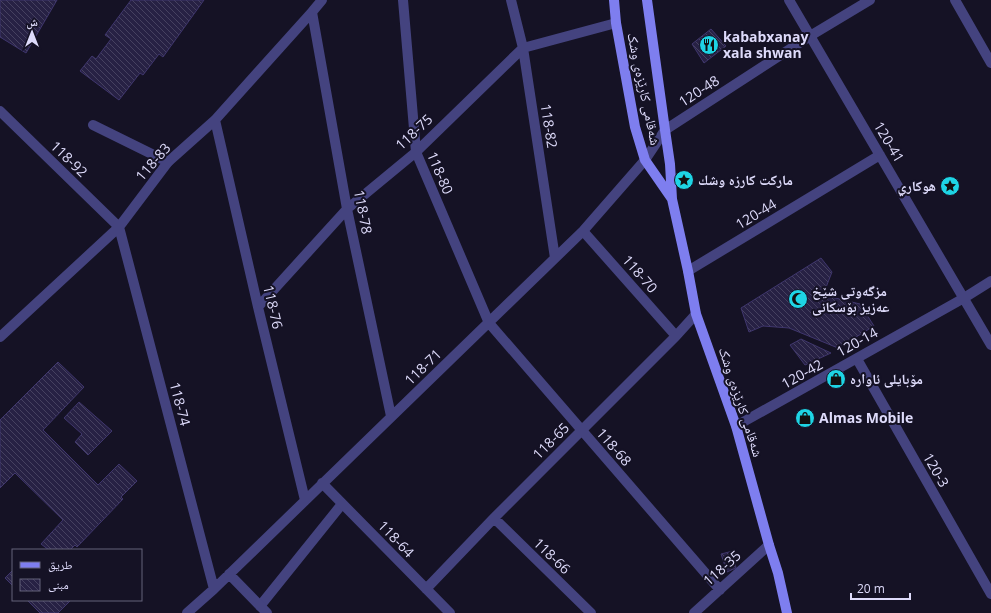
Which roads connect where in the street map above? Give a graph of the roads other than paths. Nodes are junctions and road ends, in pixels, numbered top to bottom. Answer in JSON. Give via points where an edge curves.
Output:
{"nodes":[{"id":1,"x":322,"y":0,"type":"edge"},
{"id":2,"x":403,"y":0,"type":"edge"},
{"id":3,"x":511,"y":0,"type":"edge"},
{"id":4,"x":614,"y":0,"type":"edge"},
{"id":5,"x":647,"y":0,"type":"edge"},
{"id":6,"x":789,"y":0,"type":"edge"},
{"id":7,"x":870,"y":0,"type":"edge"},
{"id":8,"x":955,"y":0,"type":"edge"},
{"id":9,"x":312,"y":12,"type":"junction"},
{"id":10,"x":616,"y":23,"type":"junction"},
{"id":11,"x":810,"y":36,"type":"junction"},
{"id":12,"x":523,"y":48,"type":"junction"},
{"id":13,"x":991,"y":63,"type":"edge"},
{"id":14,"x":0,"y":111,"type":"edge"},
{"id":15,"x":215,"y":120,"type":"junction"},
{"id":16,"x":94,"y":125,"type":"dead end"},
{"id":17,"x":665,"y":130,"type":"junction"},
{"id":18,"x":416,"y":152,"type":"junction"},
{"id":19,"x":880,"y":155,"type":"junction"},
{"id":20,"x":645,"y":160,"type":"junction"},
{"id":21,"x":168,"y":162,"type":"junction"},
{"id":22,"x":672,"y":199,"type":"junction"},
{"id":23,"x":347,"y":209,"type":"junction"},
{"id":24,"x":119,"y":227,"type":"junction"},
{"id":25,"x":583,"y":231,"type":"junction"},
{"id":26,"x":556,"y":258,"type":"junction"},
{"id":27,"x":688,"y":271,"type":"junction"},
{"id":28,"x":991,"y":281,"type":"edge"},
{"id":29,"x":964,"y":298,"type":"junction"},
{"id":30,"x":258,"y":307,"type":"junction"},
{"id":31,"x":696,"y":314,"type":"junction"},
{"id":32,"x":489,"y":322,"type":"junction"},
{"id":33,"x":676,"y":336,"type":"junction"},
{"id":34,"x":0,"y":337,"type":"edge"},
{"id":35,"x":991,"y":345,"type":"edge"},
{"id":36,"x":858,"y":359,"type":"junction"},
{"id":37,"x":392,"y":416,"type":"junction"},
{"id":38,"x":736,"y":426,"type":"junction"},
{"id":39,"x":581,"y":431,"type":"junction"},
{"id":40,"x":322,"y":483,"type":"junction"},
{"id":41,"x":305,"y":500,"type":"junction"},
{"id":42,"x":342,"y":504,"type":"junction"},
{"id":43,"x":494,"y":518,"type":"junction"},
{"id":44,"x":769,"y":544,"type":"junction"},
{"id":45,"x":229,"y":574,"type":"junction"},
{"id":46,"x":214,"y":589,"type":"junction"},
{"id":47,"x":426,"y":589,"type":"junction"},
{"id":48,"x":720,"y":590,"type":"junction"},
{"id":49,"x":991,"y":594,"type":"edge"},
{"id":50,"x":263,"y":610,"type":"edge"},
{"id":51,"x":187,"y":613,"type":"edge"},
{"id":52,"x":450,"y":613,"type":"edge"},
{"id":53,"x":591,"y":613,"type":"edge"},
{"id":54,"x":694,"y":613,"type":"edge"},
{"id":55,"x":787,"y":613,"type":"edge"}],
"edges":[{"from":1,"to":9,"type":"street","name":"118-83"},
{"from":2,"to":18,"type":"street","name":"118-80"},
{"from":3,"to":12,"type":"street","name":"118-82"},
{"from":4,"to":10,"type":"main road","name":"شەقامی کارێزەی وشک"},
{"from":5,"to":17,"type":"main road","name":"شەقامی کارێزەی وشک"},
{"from":6,"to":11,"type":"street","name":"120-41"},
{"from":7,"to":11,"type":"street","name":"120-48"},
{"from":8,"to":13,"type":"street"},
{"from":9,"to":15,"type":"street","name":"118-83"},
{"from":9,"to":23,"type":"street","name":"118-78"},
{"from":10,"to":12,"type":"street","name":"118-75"},
{"from":10,"to":20,"type":"main road","name":"شەقامی کارێزەی وشک","via":[[635,127]]},
{"from":11,"to":17,"type":"street","name":"120-48"},
{"from":11,"to":19,"type":"street","name":"120-41"},
{"from":12,"to":18,"type":"street","name":"118-75"},
{"from":12,"to":26,"type":"street","name":"118-82"},
{"from":14,"to":24,"type":"street","name":"118-92"},
{"from":15,"to":21,"type":"street","name":"118-83"},
{"from":15,"to":30,"type":"street","name":"118-76"},
{"from":16,"to":21,"type":"street"},
{"from":17,"to":20,"type":"street","name":"118-71"},
{"from":17,"to":22,"type":"main road","name":"شەقامی کارێزەی وشک"},
{"from":18,"to":23,"type":"street","name":"118-75"},
{"from":18,"to":32,"type":"street","name":"118-80"},
{"from":19,"to":27,"type":"street","name":"120-44"},
{"from":19,"to":29,"type":"street","name":"120-41"},
{"from":20,"to":22,"type":"main road","name":"شەقامی کارێزەی وشک"},
{"from":20,"to":25,"type":"street","name":"118-71"},
{"from":21,"to":24,"type":"street","name":"118-83"},
{"from":22,"to":27,"type":"main road","name":"شەقامی کارێزەی وشک"},
{"from":23,"to":30,"type":"street","name":"118-75"},
{"from":23,"to":37,"type":"street","name":"118-78"},
{"from":24,"to":34,"type":"street","name":"118-83"},
{"from":24,"to":46,"type":"street","name":"118-74"},
{"from":25,"to":26,"type":"street","name":"118-71"},
{"from":25,"to":33,"type":"street","name":"118-70"},
{"from":26,"to":32,"type":"street","name":"118-71"},
{"from":27,"to":31,"type":"main road","name":"شەقامی کارێزەی وشک"},
{"from":28,"to":29,"type":"street","name":"120-14"},
{"from":29,"to":35,"type":"street","name":"120-41"},
{"from":29,"to":36,"type":"street","name":"120-42"},
{"from":29,"to":38,"type":"street","name":"120-14"},
{"from":30,"to":41,"type":"street","name":"118-76"},
{"from":31,"to":33,"type":"street","name":"118-65"},
{"from":31,"to":38,"type":"main road","name":"شەقامی کارێزەی وشک"},
{"from":32,"to":37,"type":"street","name":"118-71"},
{"from":32,"to":39,"type":"street","name":"118-68"},
{"from":33,"to":39,"type":"street","name":"118-65"},
{"from":36,"to":38,"type":"street","name":"120-42"},
{"from":36,"to":49,"type":"street","name":"120-3"},
{"from":37,"to":40,"type":"street","name":"118-71"},
{"from":38,"to":44,"type":"main road","name":"شەقامی کارێزەی وشک"},
{"from":39,"to":43,"type":"street","name":"118-65"},
{"from":39,"to":48,"type":"street","name":"118-68"},
{"from":40,"to":41,"type":"street","name":"118-71"},
{"from":40,"to":42,"type":"street","name":"118-64"},
{"from":41,"to":45,"type":"street","name":"118-71"},
{"from":42,"to":47,"type":"street","name":"118-64"},
{"from":42,"to":50,"type":"street"},
{"from":43,"to":47,"type":"street","name":"118-65"},
{"from":43,"to":53,"type":"street","name":"118-66"},
{"from":44,"to":48,"type":"street","name":"118-35"},
{"from":44,"to":55,"type":"main road","name":"شەقامی کارێزەی وشک"},
{"from":45,"to":46,"type":"street","name":"118-71"},
{"from":45,"to":50,"type":"street"},
{"from":46,"to":51,"type":"street","name":"118-71"},
{"from":47,"to":52,"type":"street","name":"118-64"},
{"from":48,"to":54,"type":"street","name":"118-35"}]}
